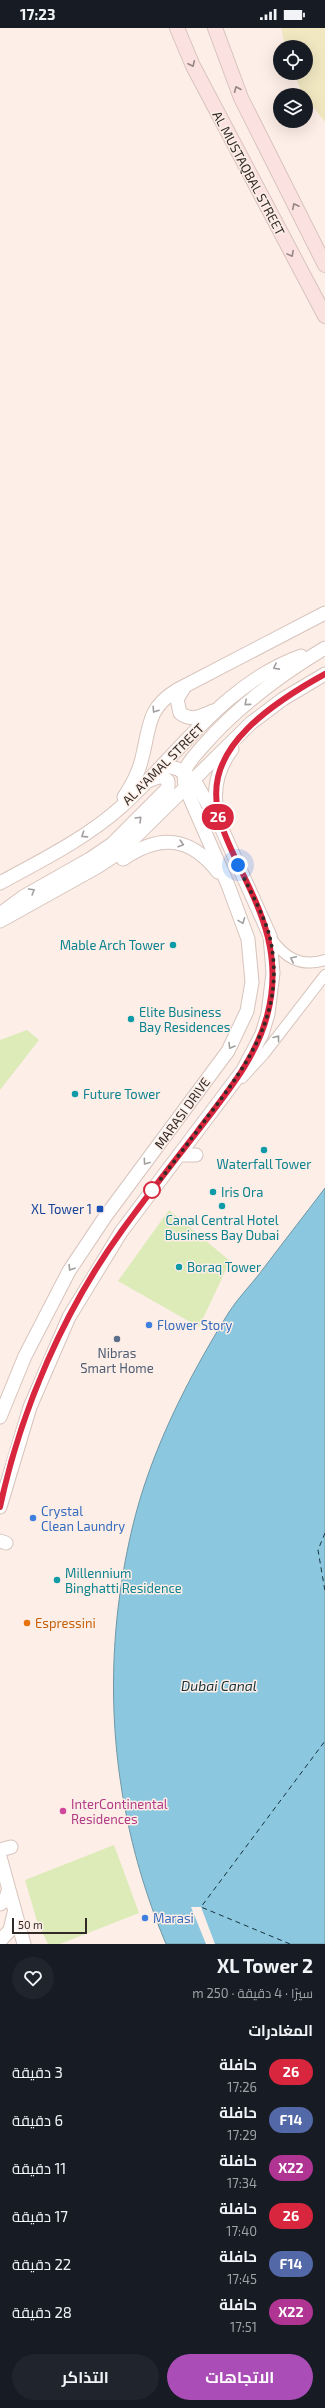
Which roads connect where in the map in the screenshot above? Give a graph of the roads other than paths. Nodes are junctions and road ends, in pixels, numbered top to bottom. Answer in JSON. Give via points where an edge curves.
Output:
{"nodes":[{"id":1,"x":177,"y":28,"type":"edge"},
{"id":2,"x":215,"y":28,"type":"edge"},
{"id":3,"x":325,"y":265,"type":"edge"},
{"id":4,"x":325,"y":316,"type":"edge"},
{"id":5,"x":325,"y":613,"type":"edge"},
{"id":6,"x":325,"y":648,"type":"edge"},
{"id":7,"x":325,"y":674,"type":"edge"},
{"id":8,"x":185,"y":686,"type":"junction"},
{"id":9,"x":218,"y":709,"type":"junction"},
{"id":10,"x":251,"y":723,"type":"junction"},
{"id":11,"x":163,"y":765,"type":"junction"},
{"id":12,"x":188,"y":781,"type":"junction"},
{"id":13,"x":144,"y":783,"type":"junction"},
{"id":14,"x":108,"y":818,"type":"junction"},
{"id":15,"x":221,"y":827,"type":"junction"},
{"id":16,"x":0,"y":883,"type":"edge"},
{"id":17,"x":228,"y":885,"type":"junction"},
{"id":18,"x":32,"y":904,"type":"junction"},
{"id":19,"x":0,"y":914,"type":"edge"},
{"id":20,"x":0,"y":921,"type":"edge"},
{"id":21,"x":270,"y":936,"type":"junction"},
{"id":22,"x":325,"y":960,"type":"edge"},
{"id":23,"x":325,"y":975,"type":"edge"},
{"id":24,"x":231,"y":1087,"type":"junction"},
{"id":25,"x":179,"y":1155,"type":"junction"},
{"id":26,"x":196,"y":1155,"type":"dead end"},
{"id":27,"x":0,"y":1417,"type":"edge"},
{"id":28,"x":0,"y":1507,"type":"edge"},
{"id":29,"x":0,"y":1857,"type":"edge"},
{"id":30,"x":8,"y":1890,"type":"junction"},
{"id":31,"x":0,"y":1904,"type":"edge"},
{"id":32,"x":15,"y":1911,"type":"junction"},
{"id":33,"x":5,"y":1927,"type":"edge"},
{"id":34,"x":0,"y":1941,"type":"edge"},
{"id":35,"x":21,"y":1944,"type":"edge"},
{"id":36,"x":24,"y":1944,"type":"edge"}],
"edges":[{"from":1,"to":4,"type":"main road","name":"AL MUSTAQBAL STREET","one_way":true,"via":[[193,66]]},
{"from":3,"to":2,"type":"main road","name":"AL MUSTAQBAL STREET","one_way":true,"via":[[241,98]]},
{"from":5,"to":8,"type":"street"},
{"from":6,"to":9,"type":"street","name":"AL A'AMAL STREET","one_way":true,"via":[[267,671]]},
{"from":6,"to":12,"type":"street","one_way":true,"via":[[286,672],[216,732],[190,762]]},
{"from":7,"to":10,"type":"street","via":[[283,699]]},
{"from":8,"to":9,"type":"street","via":[[176,704],[184,717],[194,718]]},
{"from":8,"to":14,"type":"street","one_way":true,"via":[[170,694],[152,714],[138,770],[128,790]]},
{"from":9,"to":11,"type":"street","name":"AL A'AMAL STREET"},
{"from":10,"to":12,"type":"street"},
{"from":10,"to":15,"type":"street","via":[[226,756],[219,773],[215,800]]},
{"from":11,"to":12,"type":"street"},
{"from":11,"to":13,"type":"street","name":"AL A'AMAL STREET"},
{"from":12,"to":15,"type":"street","name":"MARASI DRIVE"},
{"from":12,"to":17,"type":"street","name":"MARASI DRIVE"},
{"from":12,"to":18,"type":"street","via":[[120,852]]},
{"from":13,"to":14,"type":"street","name":"AL A'AMAL STREET"},
{"from":19,"to":13,"type":"street","one_way":true,"via":[[23,897],[101,852],[122,836],[168,788],[168,781],[162,776]]},
{"from":14,"to":16,"type":"street","name":"AL A'AMAL STREET","one_way":true,"via":[[56,853]]},
{"from":15,"to":21,"type":"street","name":"MARASI DRIVE"},
{"from":18,"to":17,"type":"street","one_way":true,"via":[[91,878],[143,846],[159,841],[176,842],[200,853]]},
{"from":17,"to":27,"type":"street","name":"MARASI DRIVE","one_way":true,"via":[[244,925],[251,953],[250,997],[242,1025],[228,1051],[105,1217],[69,1271],[34,1336]]},
{"from":18,"to":20,"type":"street"},
{"from":22,"to":21,"type":"street","name":"MARASI DRIVE","one_way":true,"via":[[314,963],[294,960],[285,955]]},
{"from":21,"to":24,"type":"street","name":"MARASI DRIVE","via":[[273,973],[268,1014],[254,1052]]},
{"from":24,"to":23,"type":"street","name":"MARASI DRIVE","one_way":true,"via":[[260,1059]]},
{"from":24,"to":25,"type":"street","name":"MARASI DRIVE"},
{"from":25,"to":26,"type":"street"},
{"from":25,"to":28,"type":"street","name":"MARASI DRIVE","via":[[121,1232],[69,1317],[30,1408]]},
{"from":29,"to":30,"type":"street"},
{"from":30,"to":31,"type":"street","via":[[5,1901]]},
{"from":30,"to":32,"type":"street"},
{"from":32,"to":33,"type":"street"},
{"from":32,"to":36,"type":"street"},
{"from":33,"to":34,"type":"street"},
{"from":33,"to":35,"type":"street"}]}
